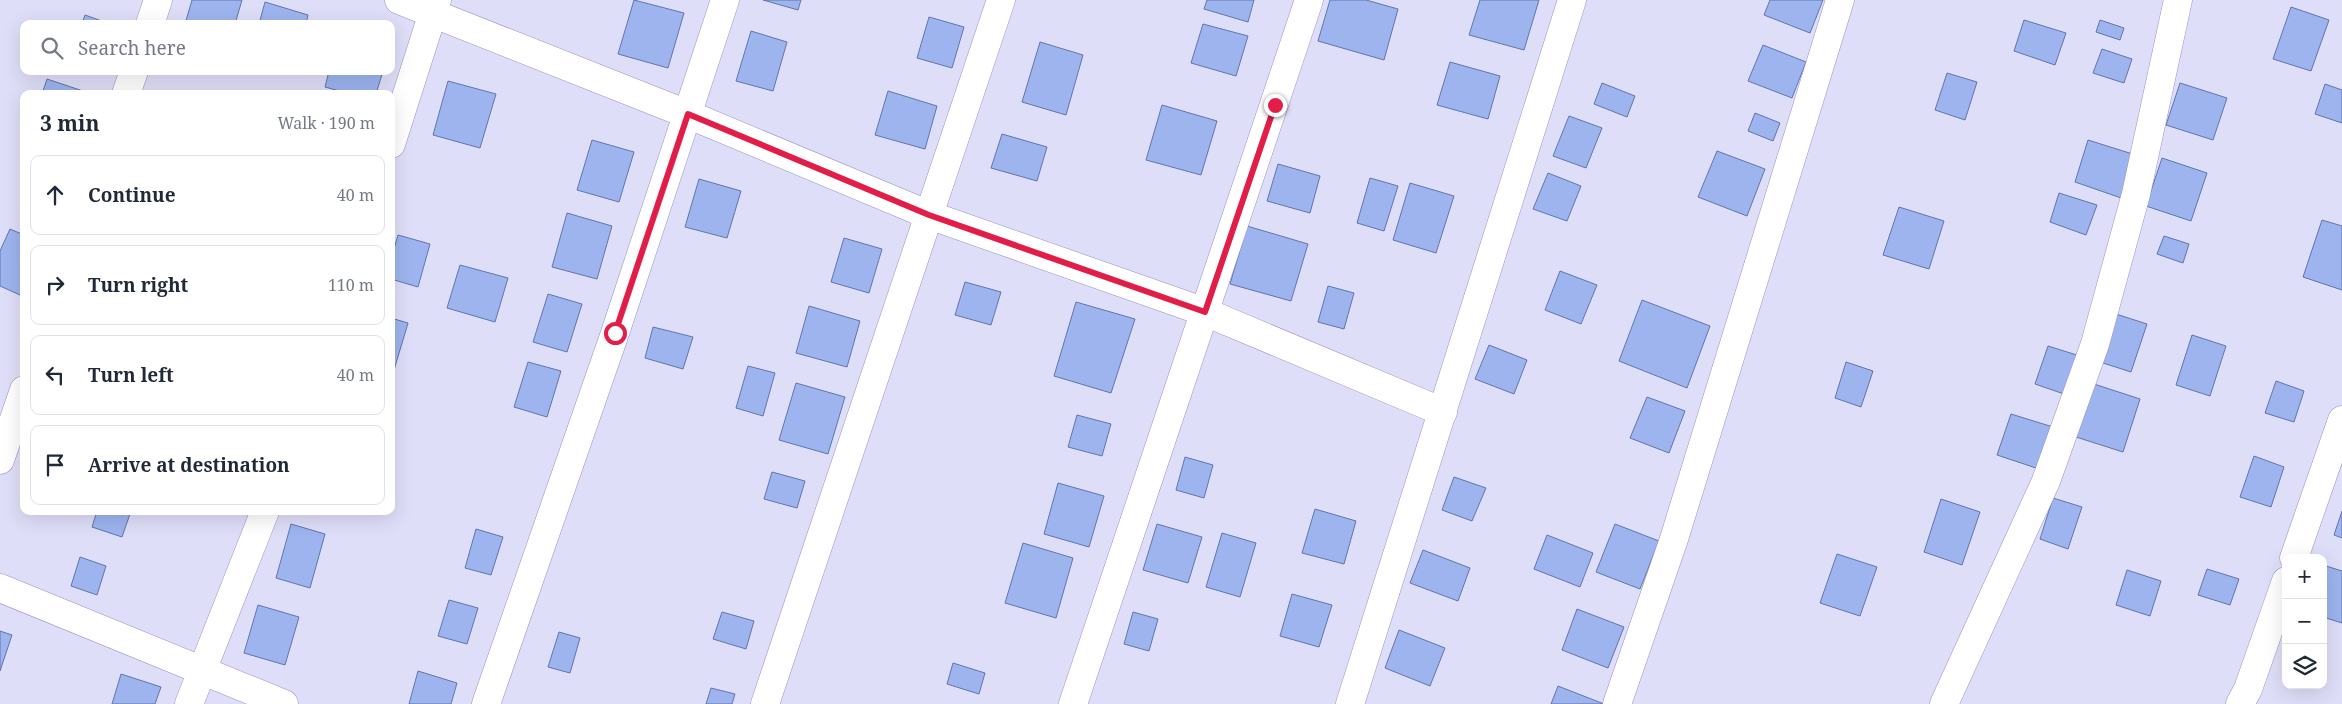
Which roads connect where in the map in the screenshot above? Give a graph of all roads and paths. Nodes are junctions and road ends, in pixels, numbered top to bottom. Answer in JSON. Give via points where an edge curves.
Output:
{"nodes":[{"id":1,"x":158,"y":0,"type":"edge"},
{"id":2,"x":399,"y":0,"type":"edge"},
{"id":3,"x":725,"y":0,"type":"edge"},
{"id":4,"x":1001,"y":0,"type":"edge"},
{"id":5,"x":1309,"y":0,"type":"edge"},
{"id":6,"x":1572,"y":0,"type":"edge"},
{"id":7,"x":1840,"y":0,"type":"edge"},
{"id":8,"x":2178,"y":0,"type":"edge"},
{"id":9,"x":435,"y":6,"type":"edge"},
{"id":10,"x":151,"y":20,"type":"edge"},
{"id":11,"x":133,"y":75,"type":"edge"},
{"id":12,"x":127,"y":90,"type":"edge"},
{"id":13,"x":688,"y":114,"type":"junction"},
{"id":14,"x":395,"y":131,"type":"edge"},
{"id":15,"x":929,"y":215,"type":"junction"},
{"id":16,"x":1205,"y":312,"type":"junction"},
{"id":17,"x":20,"y":402,"type":"edge"},
{"id":18,"x":1443,"y":412,"type":"junction"},
{"id":19,"x":2342,"y":420,"type":"edge"},
{"id":20,"x":0,"y":460,"type":"edge"},
{"id":21,"x":263,"y":515,"type":"edge"},
{"id":22,"x":2295,"y":554,"type":"edge"},
{"id":23,"x":0,"y":588,"type":"edge"},
{"id":24,"x":2282,"y":593,"type":"edge"},
{"id":25,"x":202,"y":672,"type":"junction"},
{"id":26,"x":189,"y":704,"type":"edge"},
{"id":27,"x":284,"y":704,"type":"edge"},
{"id":28,"x":486,"y":704,"type":"edge"},
{"id":29,"x":765,"y":704,"type":"edge"},
{"id":30,"x":1073,"y":704,"type":"edge"},
{"id":31,"x":1350,"y":704,"type":"edge"},
{"id":32,"x":1617,"y":704,"type":"edge"},
{"id":33,"x":1944,"y":704,"type":"edge"},
{"id":34,"x":2240,"y":704,"type":"edge"}],
"edges":[{"from":1,"to":10,"type":"street"},
{"from":2,"to":9,"type":"street"},
{"from":3,"to":13,"type":"street"},
{"from":4,"to":15,"type":"street"},
{"from":5,"to":16,"type":"street"},
{"from":6,"to":18,"type":"street"},
{"from":7,"to":32,"type":"street","via":[[1674,539]]},
{"from":8,"to":33,"type":"street","via":[[2136,194],[2095,344],[2046,481]]},
{"from":9,"to":13,"type":"street"},
{"from":9,"to":14,"type":"street"},
{"from":11,"to":12,"type":"street"},
{"from":13,"to":15,"type":"street"},
{"from":13,"to":28,"type":"street"},
{"from":15,"to":16,"type":"street"},
{"from":15,"to":29,"type":"street"},
{"from":16,"to":18,"type":"street"},
{"from":16,"to":30,"type":"street"},
{"from":17,"to":20,"type":"street"},
{"from":18,"to":31,"type":"street"},
{"from":19,"to":22,"type":"street"},
{"from":21,"to":25,"type":"street"},
{"from":23,"to":25,"type":"street"},
{"from":24,"to":34,"type":"street"},
{"from":25,"to":26,"type":"street"},
{"from":25,"to":27,"type":"street"}]}
